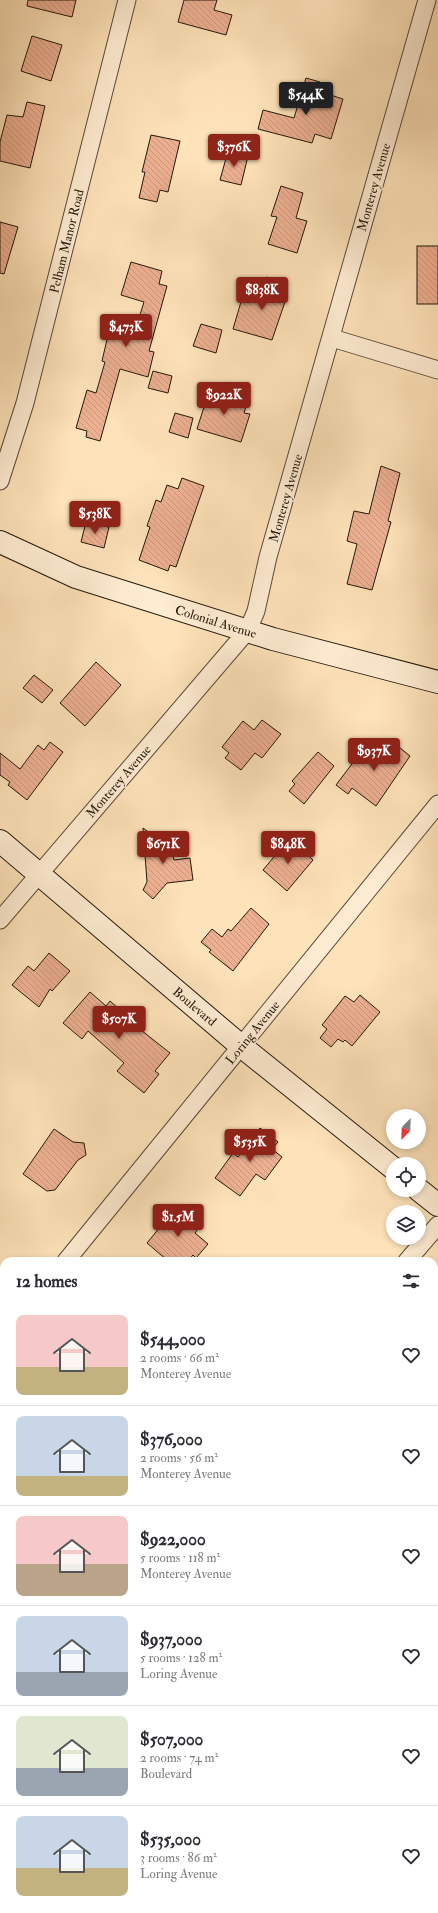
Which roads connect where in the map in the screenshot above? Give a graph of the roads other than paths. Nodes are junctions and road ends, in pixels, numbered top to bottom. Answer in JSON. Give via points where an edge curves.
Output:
{"nodes":[{"id":1,"x":127,"y":0,"type":"edge"},
{"id":2,"x":427,"y":0,"type":"edge"},
{"id":3,"x":332,"y":338,"type":"junction"},
{"id":4,"x":438,"y":370,"type":"edge"},
{"id":5,"x":0,"y":481,"type":"edge"},
{"id":6,"x":0,"y":542,"type":"edge"},
{"id":7,"x":248,"y":630,"type":"junction"},
{"id":8,"x":438,"y":682,"type":"edge"},
{"id":9,"x":438,"y":804,"type":"edge"},
{"id":10,"x":0,"y":841,"type":"edge"},
{"id":11,"x":39,"y":873,"type":"junction"},
{"id":12,"x":0,"y":920,"type":"edge"},
{"id":13,"x":241,"y":1046,"type":"junction"},
{"id":14,"x":386,"y":1162,"type":"edge"},
{"id":15,"x":426,"y":1196,"type":"edge"},
{"id":16,"x":438,"y":1205,"type":"edge"},
{"id":17,"x":438,"y":1225,"type":"edge"},
{"id":18,"x":69,"y":1257,"type":"edge"},
{"id":19,"x":411,"y":1257,"type":"edge"}],
"edges":[{"from":1,"to":5,"type":"street","name":"Pelham Manor Road","via":[[25,403]]},
{"from":2,"to":3,"type":"street","name":"Monterey Avenue"},
{"from":3,"to":4,"type":"street"},
{"from":3,"to":7,"type":"street","name":"Monterey Avenue","via":[[268,557],[256,611]]},
{"from":6,"to":7,"type":"street","name":"Colonial Avenue","via":[[76,577]]},
{"from":7,"to":8,"type":"street","name":"Colonial Avenue","via":[[273,639]]},
{"from":7,"to":11,"type":"street","name":"Monterey Avenue"},
{"from":9,"to":13,"type":"street","name":"Loring Avenue"},
{"from":10,"to":11,"type":"street","name":"Boulevard"},
{"from":11,"to":12,"type":"street","name":"Monterey Avenue"},
{"from":11,"to":13,"type":"street","name":"Boulevard"},
{"from":13,"to":14,"type":"street","name":"Boulevard"},
{"from":13,"to":18,"type":"street","name":"Loring Avenue"},
{"from":15,"to":16,"type":"street"},
{"from":17,"to":19,"type":"street"}]}
